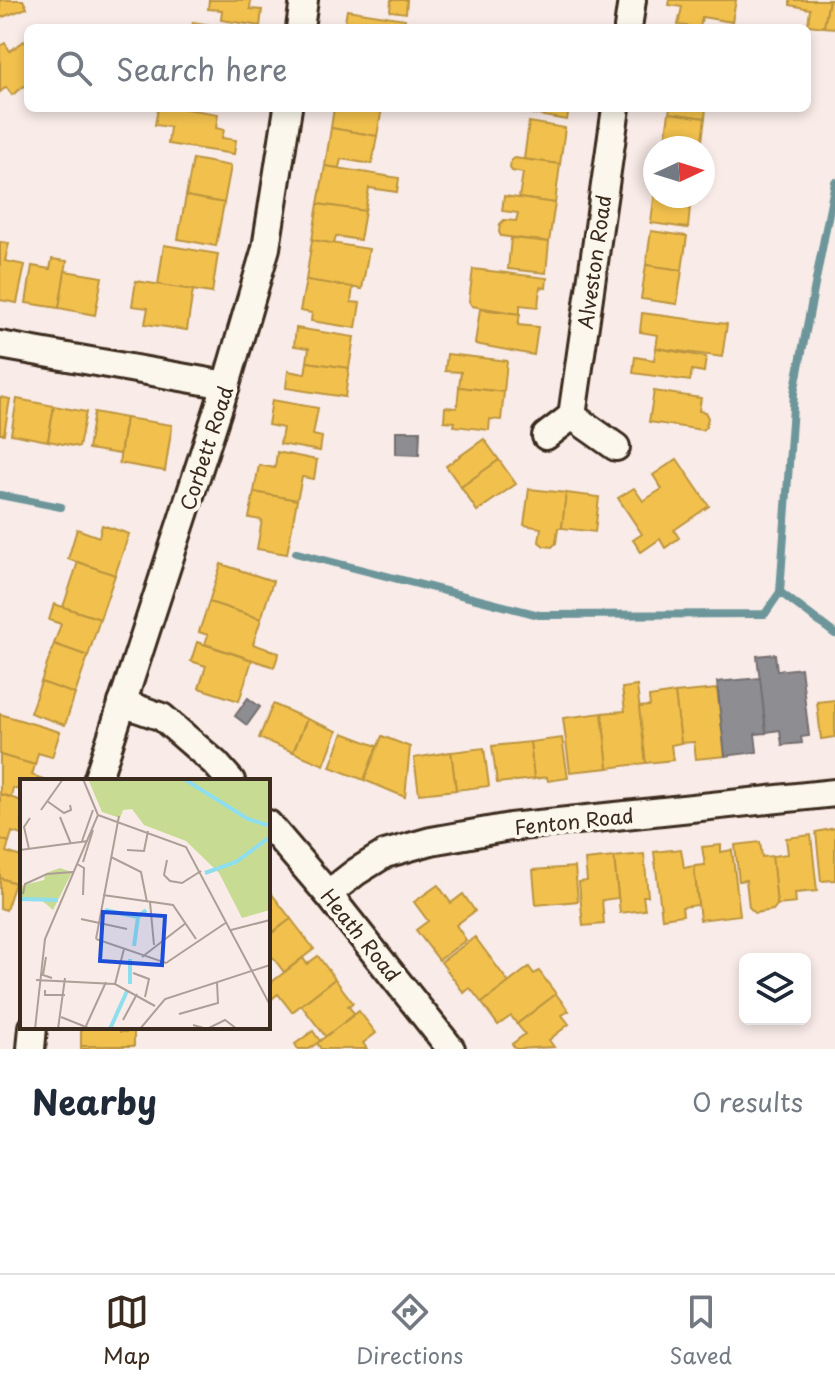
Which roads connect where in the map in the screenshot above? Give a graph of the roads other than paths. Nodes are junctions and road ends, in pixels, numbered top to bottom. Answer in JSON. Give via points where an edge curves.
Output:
{"nodes":[{"id":1,"x":304,"y":0,"type":"edge"},
{"id":2,"x":632,"y":0,"type":"edge"},
{"id":3,"x":301,"y":24,"type":"edge"},
{"id":4,"x":629,"y":24,"type":"edge"},
{"id":5,"x":287,"y":112,"type":"edge"},
{"id":6,"x":615,"y":112,"type":"edge"},
{"id":7,"x":0,"y":345,"type":"edge"},
{"id":8,"x":226,"y":385,"type":"junction"},
{"id":9,"x":572,"y":416,"type":"junction"},
{"id":10,"x":546,"y":436,"type":"dead end"},
{"id":11,"x":616,"y":447,"type":"dead end"},
{"id":12,"x":122,"y":703,"type":"junction"},
{"id":13,"x":98,"y":779,"type":"edge"},
{"id":14,"x":229,"y":779,"type":"edge"},
{"id":15,"x":835,"y":793,"type":"edge"},
{"id":16,"x":270,"y":826,"type":"edge"},
{"id":17,"x":328,"y":894,"type":"junction"},
{"id":18,"x":33,"y":1029,"type":"edge"},
{"id":19,"x":31,"y":1049,"type":"edge"},
{"id":20,"x":451,"y":1049,"type":"edge"}],
"edges":[{"from":1,"to":3,"type":"street"},
{"from":2,"to":4,"type":"street"},
{"from":5,"to":8,"type":"street","name":"Corbett Road","via":[[266,248]]},
{"from":6,"to":9,"type":"street","name":"Alveston Road"},
{"from":7,"to":8,"type":"street"},
{"from":8,"to":12,"type":"street","name":"Corbett Road"},
{"from":9,"to":10,"type":"street"},
{"from":9,"to":11,"type":"street"},
{"from":12,"to":13,"type":"street","name":"Corbett Road"},
{"from":12,"to":14,"type":"street","via":[[162,717]]},
{"from":15,"to":17,"type":"street","name":"Fenton Road","via":[[510,827],[431,841],[385,854]]},
{"from":16,"to":17,"type":"street","name":"Heath Road"},
{"from":17,"to":20,"type":"street","name":"Heath Road"},
{"from":18,"to":19,"type":"street"}]}
